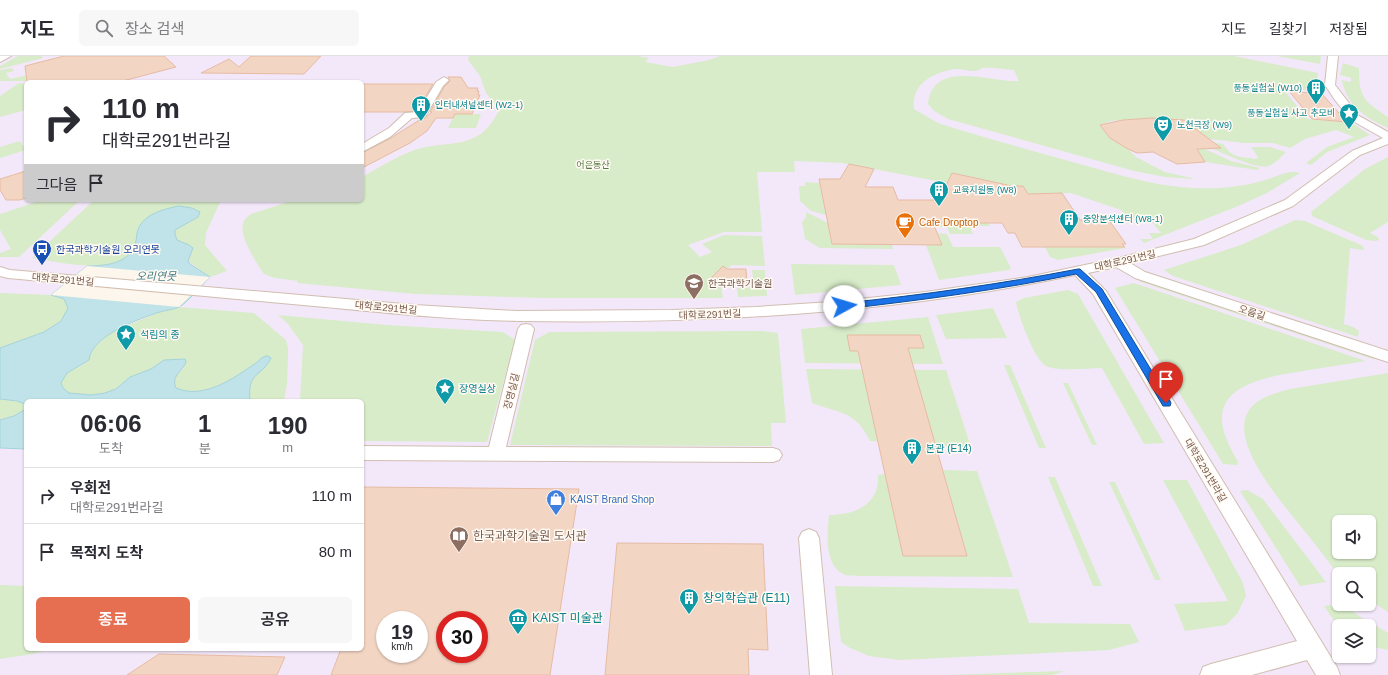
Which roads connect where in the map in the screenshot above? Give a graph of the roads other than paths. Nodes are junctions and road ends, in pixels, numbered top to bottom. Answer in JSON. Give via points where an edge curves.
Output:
{"nodes":[{"id":1,"x":6,"y":56,"type":"edge"},
{"id":2,"x":1333,"y":56,"type":"edge"},
{"id":3,"x":0,"y":59,"type":"edge"},
{"id":4,"x":441,"y":81,"type":"dead end"},
{"id":5,"x":364,"y":136,"type":"edge"},
{"id":6,"x":1388,"y":136,"type":"edge"},
{"id":7,"x":378,"y":140,"type":"junction"},
{"id":8,"x":1388,"y":140,"type":"edge"},
{"id":9,"x":364,"y":148,"type":"edge"},
{"id":10,"x":1118,"y":262,"type":"junction"},
{"id":11,"x":1078,"y":271,"type":"junction"},
{"id":12,"x":3,"y":274,"type":"edge"},
{"id":13,"x":526,"y":329,"type":"dead end"},
{"id":14,"x":1388,"y":357,"type":"edge"},
{"id":15,"x":364,"y":453,"type":"edge"},
{"id":16,"x":496,"y":453,"type":"junction"},
{"id":17,"x":773,"y":455,"type":"dead end"},
{"id":18,"x":809,"y":538,"type":"dead end"},
{"id":19,"x":1312,"y":648,"type":"junction"},
{"id":20,"x":821,"y":675,"type":"edge"},
{"id":21,"x":1211,"y":675,"type":"edge"},
{"id":22,"x":1329,"y":675,"type":"edge"}],
"edges":[{"from":1,"to":3,"type":"street"},
{"from":2,"to":6,"type":"street","via":[[1330,85],[1340,100],[1355,118]]},
{"from":4,"to":7,"type":"street","via":[[421,115],[409,115],[399,126]]},
{"from":5,"to":7,"type":"street"},
{"from":7,"to":9,"type":"street"},
{"from":8,"to":10,"type":"street","name":"대학로291번길","via":[[1356,153],[1281,207],[1199,242]]},
{"from":10,"to":11,"type":"street","name":"대학로291번길"},
{"from":10,"to":14,"type":"street","name":"오름길","via":[[1140,274]]},
{"from":11,"to":12,"type":"street","name":"대학로291번길","via":[[992,287],[885,302],[756,312],[671,315],[498,315],[415,310]]},
{"from":11,"to":19,"type":"street","name":"대학로291번라길","via":[[1100,290]]},
{"from":13,"to":16,"type":"street","name":"장영실길"},
{"from":15,"to":16,"type":"street"},
{"from":16,"to":17,"type":"street"},
{"from":18,"to":20,"type":"street"},
{"from":19,"to":21,"type":"street"},
{"from":19,"to":22,"type":"street","name":"대학로291번라길"}]}
